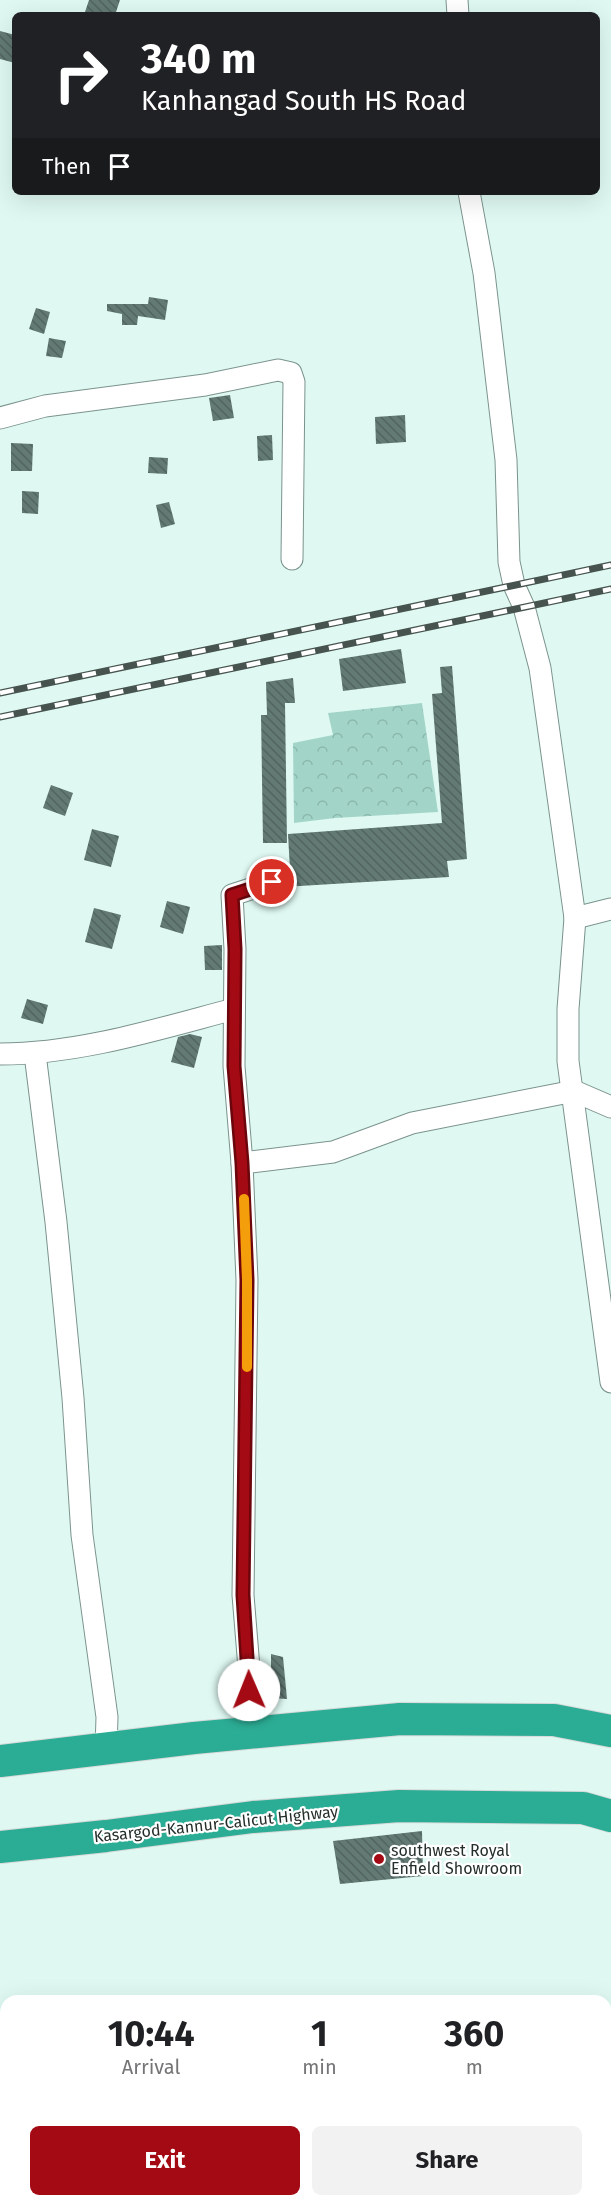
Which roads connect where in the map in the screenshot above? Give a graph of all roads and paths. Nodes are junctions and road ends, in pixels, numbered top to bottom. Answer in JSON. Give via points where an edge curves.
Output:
{"nodes":[{"id":1,"x":470,"y":195,"type":"edge"},
{"id":2,"x":0,"y":418,"type":"edge"},
{"id":3,"x":292,"y":559,"type":"dead end"},
{"id":4,"x":272,"y":882,"type":"dead end"},
{"id":5,"x":611,"y":909,"type":"edge"},
{"id":6,"x":575,"y":918,"type":"junction"},
{"id":7,"x":234,"y":1009,"type":"junction"},
{"id":8,"x":0,"y":1054,"type":"edge"},
{"id":9,"x":35,"y":1054,"type":"junction"},
{"id":10,"x":574,"y":1091,"type":"junction"},
{"id":11,"x":611,"y":1107,"type":"edge"},
{"id":12,"x":242,"y":1163,"type":"junction"},
{"id":13,"x":611,"y":1382,"type":"edge"},
{"id":14,"x":611,"y":1731,"type":"edge"},
{"id":15,"x":249,"y":1733,"type":"junction"},
{"id":16,"x":106,"y":1749,"type":"junction"},
{"id":17,"x":0,"y":1761,"type":"edge"},
{"id":18,"x":611,"y":1816,"type":"edge"},
{"id":19,"x":0,"y":1847,"type":"edge"}],
"edges":[{"from":1,"to":6,"type":"street","via":[[484,273],[506,460],[509,562],[540,668]]},
{"from":2,"to":3,"type":"street","via":[[45,406],[205,385],[278,370],[291,373]]},
{"from":4,"to":7,"type":"street","via":[[232,895]]},
{"from":5,"to":6,"type":"street"},
{"from":6,"to":10,"type":"street","via":[[568,1010],[568,1061]]},
{"from":7,"to":9,"type":"street","via":[[122,1038]]},
{"from":7,"to":12,"type":"street"},
{"from":8,"to":9,"type":"street"},
{"from":9,"to":16,"type":"street","via":[[56,1222],[82,1535],[107,1717]]},
{"from":10,"to":11,"type":"street"},
{"from":10,"to":12,"type":"street","via":[[412,1123],[333,1152]]},
{"from":10,"to":13,"type":"street"},
{"from":12,"to":15,"type":"street","via":[[247,1280],[243,1595]]},
{"from":14,"to":15,"type":"highway","via":[[554,1720],[400,1719]]},
{"from":15,"to":16,"type":"highway"},
{"from":16,"to":17,"type":"highway"},
{"from":18,"to":19,"type":"highway","name":"Kasargod-Kannur-Calicut Highway","via":[[583,1808],[399,1806],[253,1817]]}]}
